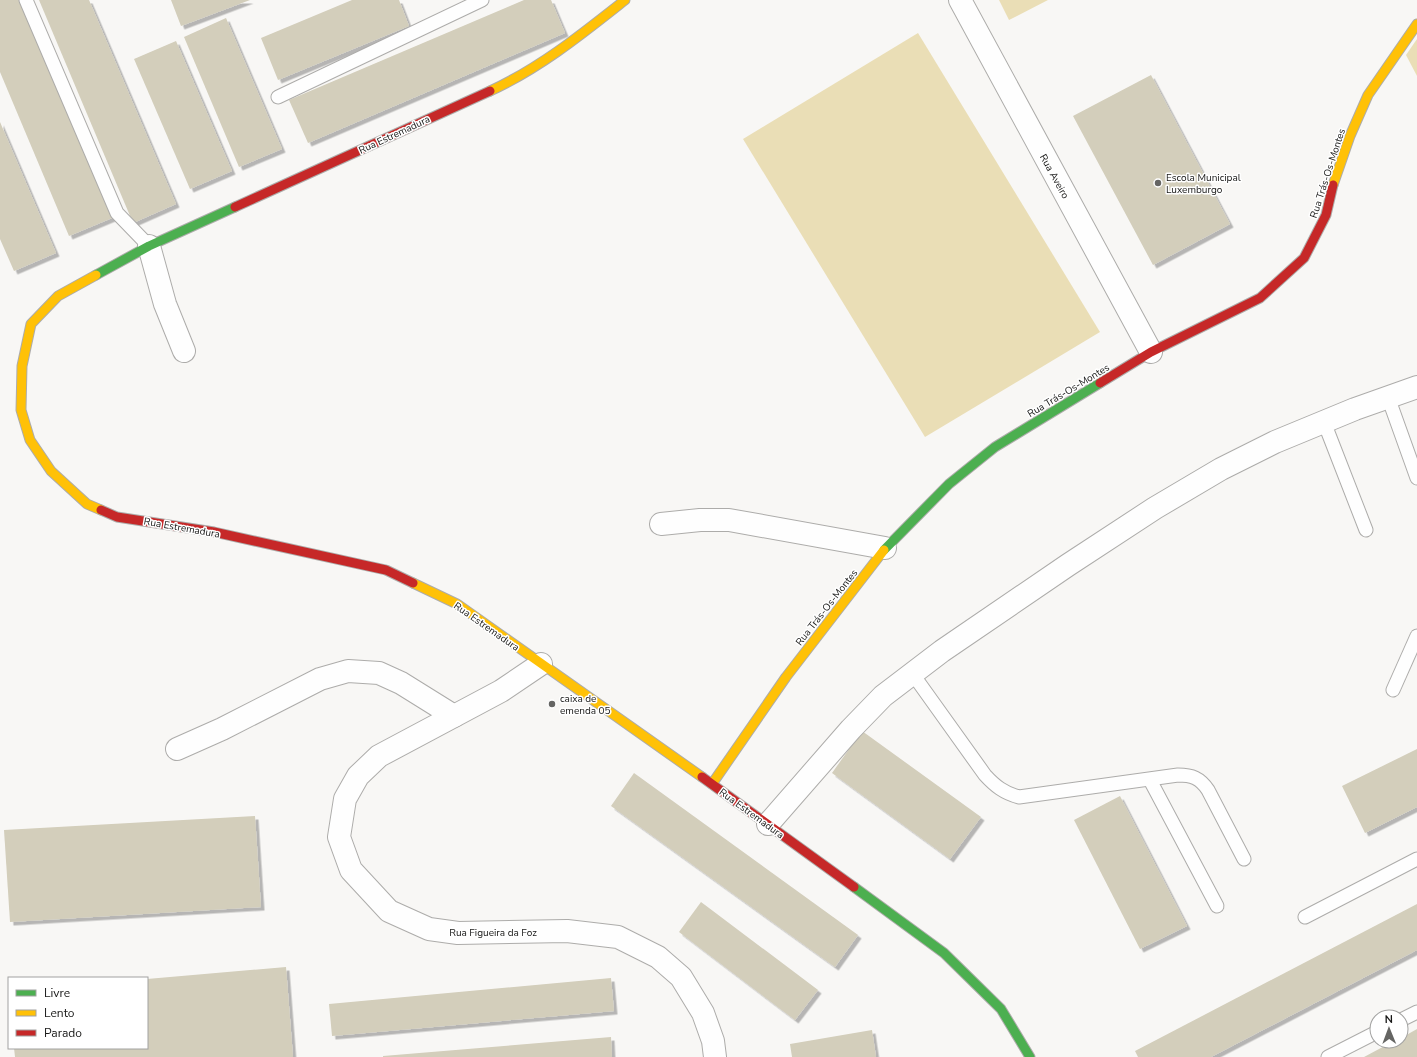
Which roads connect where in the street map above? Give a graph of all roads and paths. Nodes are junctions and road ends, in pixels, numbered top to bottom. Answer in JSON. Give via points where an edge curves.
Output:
{"nodes":[{"id":1,"x":26,"y":0,"type":"edge"},
{"id":2,"x":482,"y":0,"type":"edge"},
{"id":3,"x":625,"y":0,"type":"edge"},
{"id":4,"x":960,"y":0,"type":"edge"},
{"id":5,"x":1417,"y":24,"type":"edge"},
{"id":6,"x":278,"y":97,"type":"dead end"},
{"id":7,"x":149,"y":246,"type":"junction"},
{"id":8,"x":184,"y":351,"type":"dead end"},
{"id":9,"x":1151,"y":352,"type":"junction"},
{"id":10,"x":1417,"y":387,"type":"edge"},
{"id":11,"x":1388,"y":397,"type":"junction"},
{"id":12,"x":1324,"y":422,"type":"junction"},
{"id":13,"x":1417,"y":478,"type":"edge"},
{"id":14,"x":661,"y":524,"type":"dead end"},
{"id":15,"x":1366,"y":530,"type":"dead end"},
{"id":16,"x":885,"y":548,"type":"junction"},
{"id":17,"x":1417,"y":636,"type":"edge"},
{"id":18,"x":541,"y":664,"type":"junction"},
{"id":19,"x":912,"y":673,"type":"junction"},
{"id":20,"x":1393,"y":690,"type":"dead end"},
{"id":21,"x":454,"y":716,"type":"junction"},
{"id":22,"x":177,"y":749,"type":"dead end"},
{"id":23,"x":1150,"y":780,"type":"junction"},
{"id":24,"x":712,"y":784,"type":"junction"},
{"id":25,"x":768,"y":824,"type":"junction"},
{"id":26,"x":1244,"y":859,"type":"dead end"},
{"id":27,"x":1417,"y":859,"type":"edge"},
{"id":28,"x":1217,"y":906,"type":"dead end"},
{"id":29,"x":1305,"y":917,"type":"dead end"},
{"id":30,"x":1369,"y":1036,"type":"edge"},
{"id":31,"x":715,"y":1057,"type":"edge"},
{"id":32,"x":1030,"y":1057,"type":"edge"},
{"id":33,"x":1328,"y":1057,"type":"edge"}],
"edges":[{"from":1,"to":7,"type":"lane","via":[[117,213]]},
{"from":2,"to":6,"type":"lane"},
{"from":3,"to":7,"type":"street","name":"Rua Estremadura","via":[[571,43],[518,78]]},
{"from":4,"to":9,"type":"street","name":"Rua Aveiro"},
{"from":5,"to":9,"type":"street","name":"Rua Trás-Os-Montes","via":[[1368,95],[1350,136],[1326,215],[1304,258],[1260,298]]},
{"from":7,"to":8,"type":"street","via":[[165,304]]},
{"from":7,"to":18,"type":"street","name":"Rua Estremadura","via":[[58,296],[31,324],[22,366],[21,410],[30,440],[51,471],[87,504],[117,516],[214,532],[386,570],[457,604]]},
{"from":9,"to":16,"type":"street","name":"Rua Trás-Os-Montes","via":[[995,447],[949,484]]},
{"from":10,"to":11,"type":"street"},
{"from":11,"to":12,"type":"street"},
{"from":11,"to":13,"type":"lane"},
{"from":12,"to":15,"type":"lane"},
{"from":12,"to":19,"type":"street","via":[[1275,442],[1221,469],[1162,504],[1062,569]]},
{"from":14,"to":16,"type":"street","via":[[729,520]]},
{"from":16,"to":24,"type":"street","name":"Rua Trás-Os-Montes","via":[[786,677]]},
{"from":17,"to":20,"type":"lane"},
{"from":18,"to":21,"type":"street","name":"Rua Figueira da Foz"},
{"from":18,"to":24,"type":"street","name":"Rua Estremadura"},
{"from":19,"to":23,"type":"lane","via":[[985,775],[1007,793],[1019,797]]},
{"from":19,"to":25,"type":"street","via":[[883,696],[851,729]]},
{"from":21,"to":22,"type":"street","via":[[401,683],[379,673],[348,671],[320,679]]},
{"from":21,"to":31,"type":"street","name":"Rua Figueira da Foz","via":[[379,756],[358,776],[345,799],[339,837],[351,870],[389,911],[429,929],[458,933],[567,931],[618,938],[658,957],[681,977],[703,1013],[713,1041]]},
{"from":23,"to":26,"type":"lane","via":[[1187,775],[1203,783]]},
{"from":23,"to":28,"type":"lane"},
{"from":24,"to":25,"type":"street","name":"Rua Estremadura"},
{"from":25,"to":32,"type":"street","name":"Rua Estremadura","via":[[944,953],[1001,1009]]},
{"from":27,"to":29,"type":"lane"},
{"from":30,"to":33,"type":"lane"}]}
